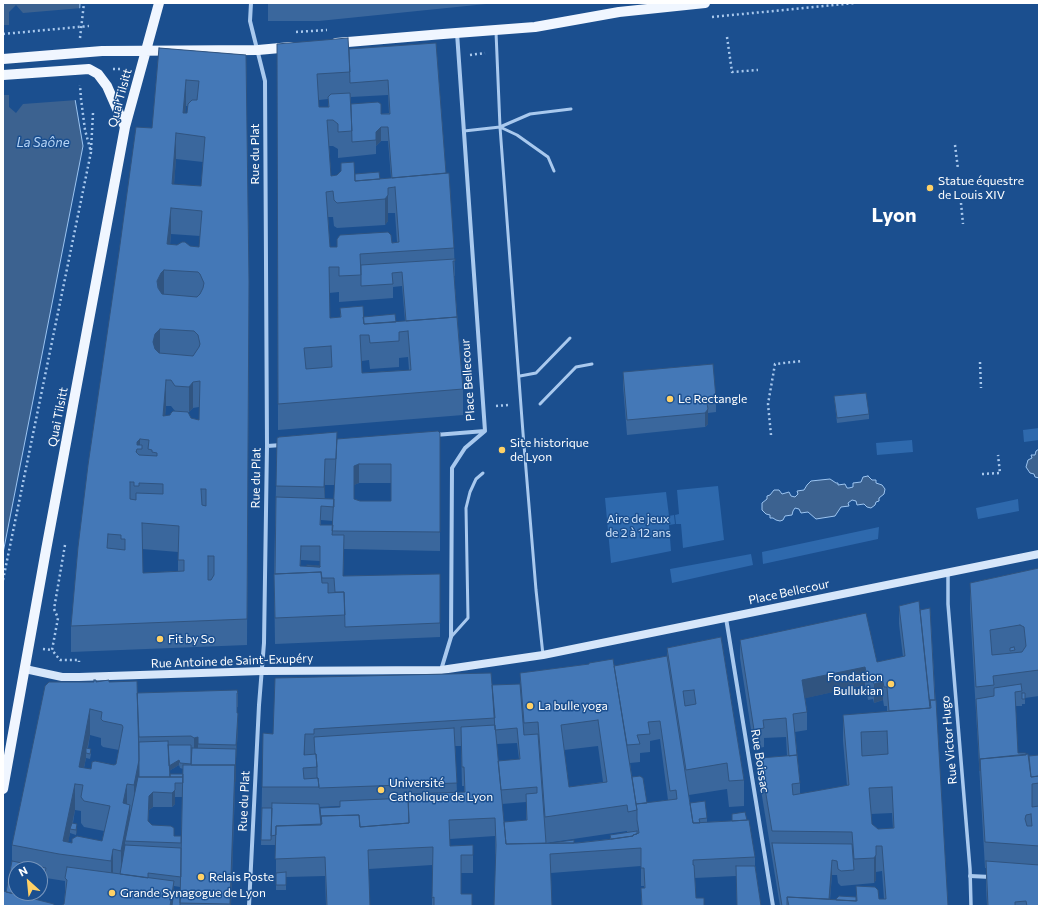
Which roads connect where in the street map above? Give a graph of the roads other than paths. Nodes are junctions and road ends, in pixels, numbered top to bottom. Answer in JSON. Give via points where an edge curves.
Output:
{"nodes":[{"id":1,"x":160,"y":3,"type":"edge"},
{"id":2,"x":251,"y":3,"type":"edge"},
{"id":3,"x":705,"y":3,"type":"edge"},
{"id":4,"x":496,"y":30,"type":"junction"},
{"id":5,"x":457,"y":33,"type":"junction"},
{"id":6,"x":324,"y":44,"type":"edge"},
{"id":7,"x":301,"y":47,"type":"edge"},
{"id":8,"x":258,"y":50,"type":"junction"},
{"id":9,"x":146,"y":51,"type":"junction"},
{"id":10,"x":3,"y":59,"type":"edge"},
{"id":11,"x":3,"y":75,"type":"edge"},
{"id":12,"x":571,"y":109,"type":"dead end"},
{"id":13,"x":126,"y":127,"type":"junction"},
{"id":14,"x":500,"y":127,"type":"junction"},
{"id":15,"x":464,"y":131,"type":"junction"},
{"id":16,"x":554,"y":171,"type":"dead end"},
{"id":17,"x":570,"y":338,"type":"dead end"},
{"id":18,"x":592,"y":364,"type":"dead end"},
{"id":19,"x":520,"y":376,"type":"junction"},
{"id":20,"x":540,"y":404,"type":"dead end"},
{"id":21,"x":485,"y":431,"type":"junction"},
{"id":22,"x":431,"y":435,"type":"edge"},
{"id":23,"x":284,"y":445,"type":"edge"},
{"id":24,"x":267,"y":446,"type":"junction"},
{"id":25,"x":483,"y":473,"type":"dead end"},
{"id":26,"x":1039,"y":554,"type":"edge"},
{"id":27,"x":948,"y":573,"type":"junction"},
{"id":28,"x":726,"y":618,"type":"junction"},
{"id":29,"x":451,"y":637,"type":"junction"},
{"id":30,"x":543,"y":655,"type":"junction"},
{"id":31,"x":25,"y":670,"type":"junction"},
{"id":32,"x":441,"y":670,"type":"junction"},
{"id":33,"x":262,"y":671,"type":"junction"},
{"id":34,"x":3,"y":789,"type":"edge"},
{"id":35,"x":970,"y":876,"type":"junction"},
{"id":36,"x":993,"y":877,"type":"edge"},
{"id":37,"x":249,"y":906,"type":"edge"},
{"id":38,"x":773,"y":906,"type":"edge"},
{"id":39,"x":971,"y":906,"type":"edge"}],
"edges":[{"from":1,"to":9,"type":"main road","name":"Quai Tilsitt"},
{"from":2,"to":8,"type":"street","name":"Rue du Plat","via":[[250,21]]},
{"from":3,"to":4,"type":"main road","via":[[619,12],[535,27]]},
{"from":4,"to":5,"type":"main road"},
{"from":4,"to":14,"type":"lane"},
{"from":5,"to":6,"type":"main road"},
{"from":5,"to":15,"type":"street","name":"Place Bellecour"},
{"from":7,"to":8,"type":"main road"},
{"from":8,"to":9,"type":"main road"},
{"from":8,"to":24,"type":"street","name":"Rue du Plat","via":[[265,82]]},
{"from":9,"to":10,"type":"main road","via":[[89,52]]},
{"from":9,"to":13,"type":"main road","name":"Quai Tilsitt"},
{"from":11,"to":13,"type":"main road","via":[[89,69],[98,74],[107,86]]},
{"from":12,"to":14,"type":"lane","via":[[530,114]]},
{"from":13,"to":31,"type":"main road","name":"Quai Tilsitt"},
{"from":14,"to":15,"type":"lane"},
{"from":14,"to":16,"type":"lane","via":[[517,135],[548,157]]},
{"from":14,"to":19,"type":"lane"},
{"from":15,"to":21,"type":"street","name":"Place Bellecour"},
{"from":17,"to":19,"type":"lane","via":[[536,373]]},
{"from":18,"to":20,"type":"lane","via":[[576,367]]},
{"from":19,"to":30,"type":"lane"},
{"from":21,"to":22,"type":"street"},
{"from":21,"to":29,"type":"street","name":"Place Bellecour","via":[[465,448],[452,468]]},
{"from":23,"to":24,"type":"street"},
{"from":24,"to":33,"type":"street","name":"Rue du Plat"},
{"from":25,"to":29,"type":"lane","via":[[473,485],[466,508],[468,618]]},
{"from":26,"to":27,"type":"main road","name":"Place Bellecour"},
{"from":27,"to":28,"type":"main road","name":"Place Bellecour"},
{"from":27,"to":35,"type":"street","name":"Rue Victor Hugo","via":[[948,604]]},
{"from":28,"to":30,"type":"main road","name":"Place Bellecour"},
{"from":28,"to":38,"type":"street","name":"Rue Boissac"},
{"from":29,"to":32,"type":"street","name":"Place Bellecour"},
{"from":30,"to":32,"type":"main road","name":"Place Bellecour"},
{"from":31,"to":33,"type":"main road","name":"Rue Antoine de Saint-Exupéry","via":[[62,677]]},
{"from":31,"to":34,"type":"main road","name":"Quai Tilsitt"},
{"from":32,"to":33,"type":"main road","name":"Rue Antoine de Saint-Exupéry"},
{"from":33,"to":37,"type":"street","name":"Rue du Plat"},
{"from":35,"to":36,"type":"street"},
{"from":35,"to":39,"type":"street","name":"Rue Victor Hugo"}]}
